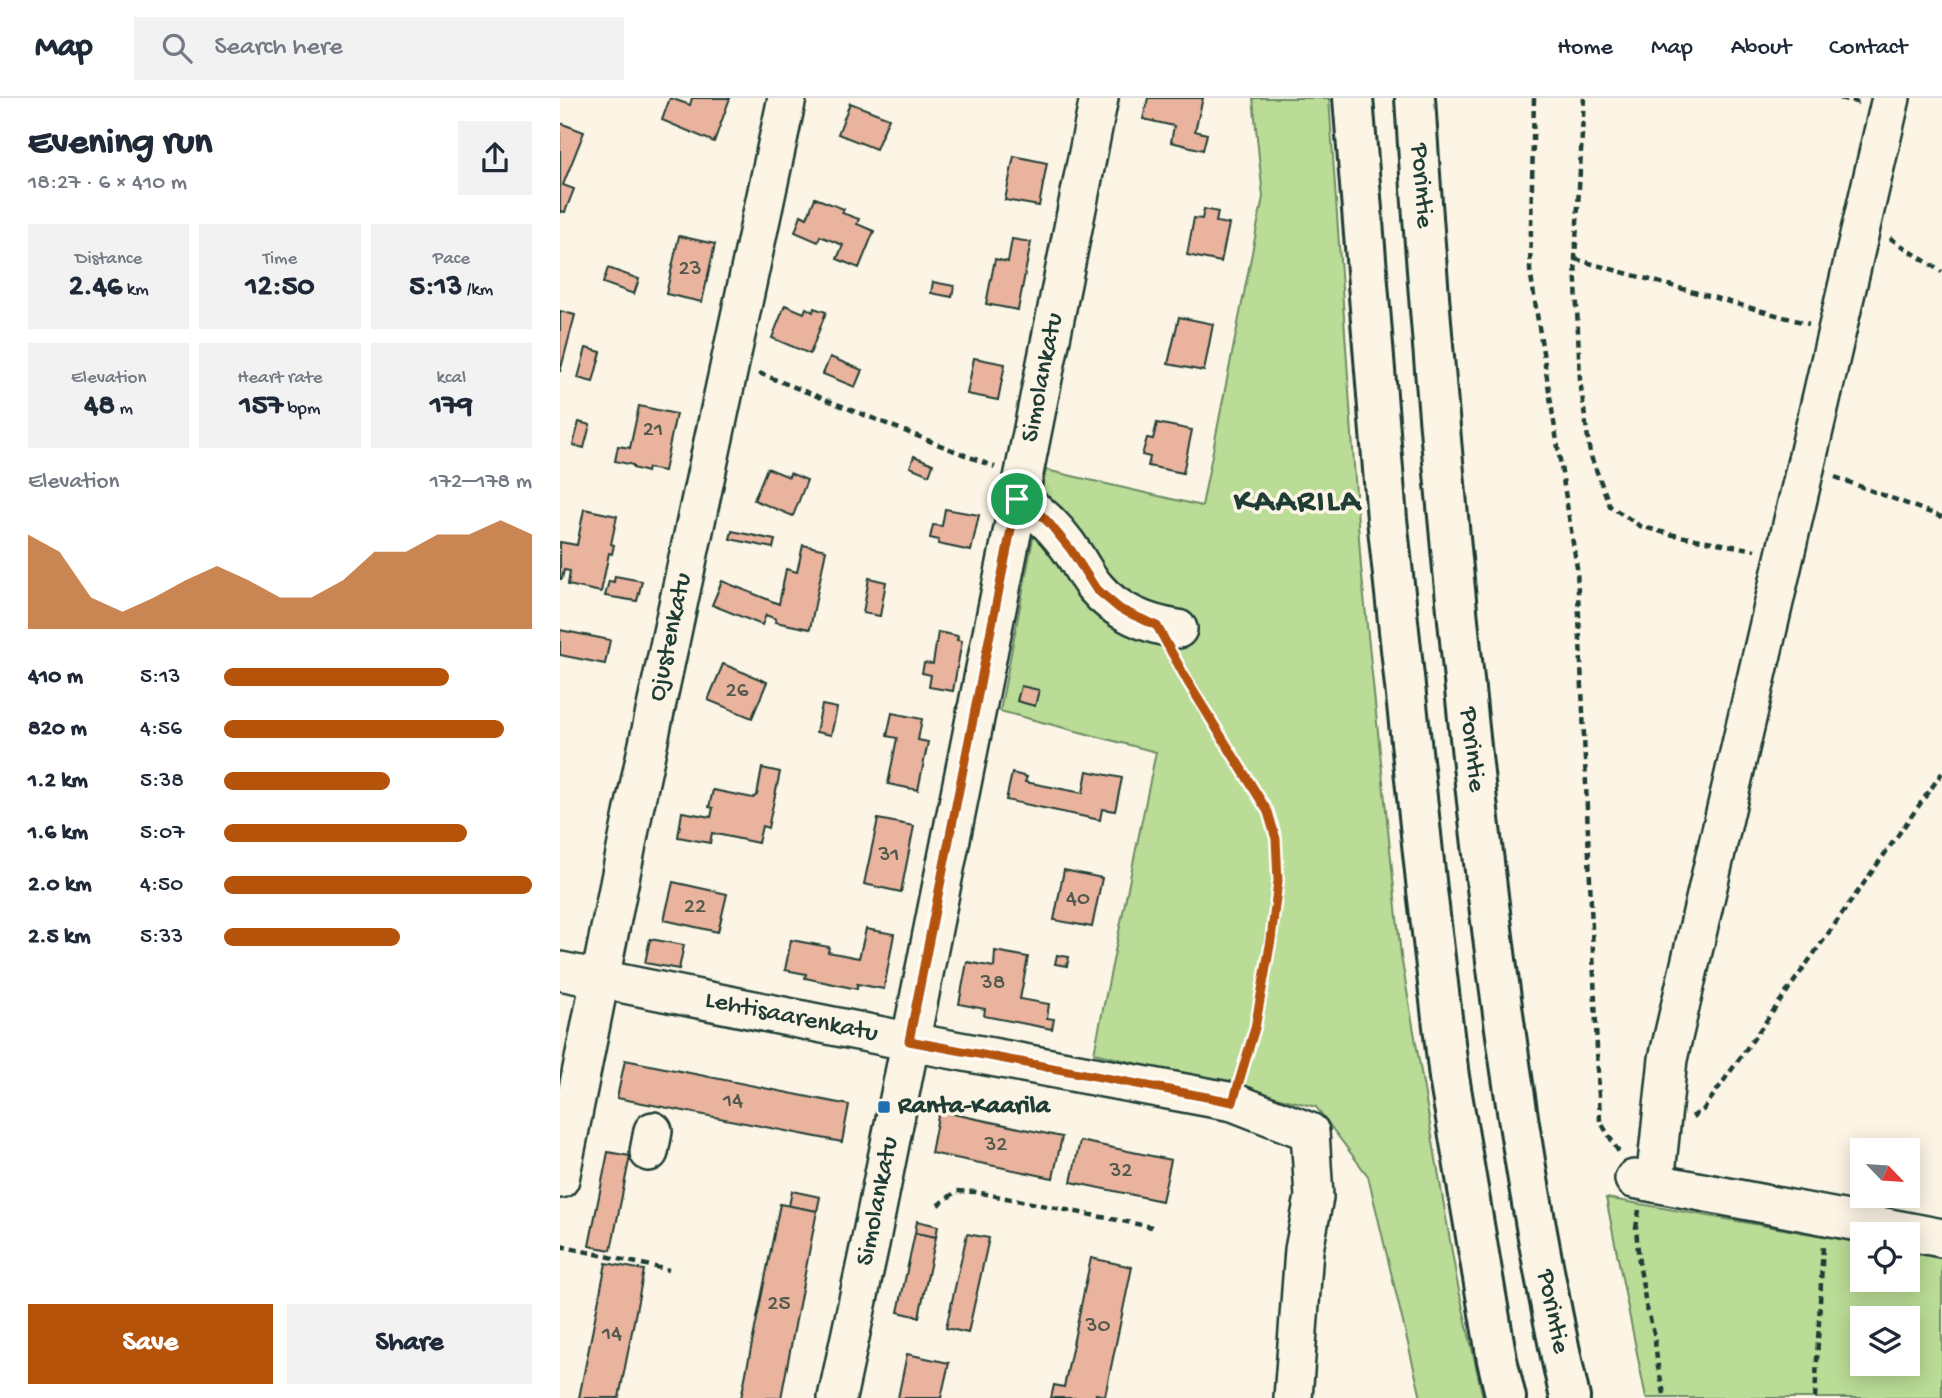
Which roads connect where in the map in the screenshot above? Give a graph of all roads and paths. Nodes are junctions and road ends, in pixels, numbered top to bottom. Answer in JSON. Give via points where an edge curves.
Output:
{"nodes":[{"id":1,"x":787,"y":98,"type":"edge"},
{"id":2,"x":1099,"y":98,"type":"edge"},
{"id":3,"x":1353,"y":98,"type":"edge"},
{"id":4,"x":1415,"y":98,"type":"edge"},
{"id":5,"x":1534,"y":98,"type":"edge"},
{"id":6,"x":1584,"y":98,"type":"edge"},
{"id":7,"x":1891,"y":98,"type":"edge"},
{"id":8,"x":1862,"y":221,"type":"junction"},
{"id":9,"x":1575,"y":260,"type":"junction"},
{"id":10,"x":1942,"y":272,"type":"edge"},
{"id":11,"x":1837,"y":332,"type":"junction"},
{"id":12,"x":729,"y":361,"type":"junction"},
{"id":13,"x":1806,"y":466,"type":"junction"},
{"id":14,"x":1020,"y":488,"type":"junction"},
{"id":15,"x":1942,"y":517,"type":"edge"},
{"id":16,"x":1785,"y":555,"type":"junction"},
{"id":17,"x":1168,"y":628,"type":"joint"},
{"id":18,"x":1942,"y":773,"type":"edge"},
{"id":19,"x":560,"y":971,"type":"edge"},
{"id":20,"x":599,"y":979,"type":"junction"},
{"id":21,"x":909,"y":1041,"type":"junction"},
{"id":22,"x":1233,"y":1102,"type":"junction"},
{"id":23,"x":1661,"y":1123,"type":"junction"},
{"id":24,"x":560,"y":1179,"type":"edge"},
{"id":25,"x":1644,"y":1181,"type":"junction"},
{"id":26,"x":938,"y":1205,"type":"dead end"},
{"id":27,"x":1825,"y":1216,"type":"junction"},
{"id":28,"x":1152,"y":1227,"type":"dead end"},
{"id":29,"x":1942,"y":1238,"type":"edge"},
{"id":30,"x":560,"y":1246,"type":"edge"},
{"id":31,"x":669,"y":1270,"type":"dead end"},
{"id":32,"x":837,"y":1398,"type":"edge"},
{"id":33,"x":1293,"y":1398,"type":"edge"},
{"id":34,"x":1506,"y":1398,"type":"edge"},
{"id":35,"x":1570,"y":1398,"type":"edge"},
{"id":36,"x":1665,"y":1398,"type":"edge"},
{"id":37,"x":1815,"y":1398,"type":"edge"}],
"edges":[{"from":1,"to":12,"type":"street","name":"Ojustenkatu"},
{"from":2,"to":14,"type":"street","name":"Simolankatu"},
{"from":3,"to":34,"type":"highway","via":[[1387,519],[1449,1077]]},
{"from":4,"to":35,"type":"highway","name":"Porintie","via":[[1446,512],[1485,879],[1511,1081]]},
{"from":5,"to":25,"type":"path","via":[[1530,270],[1577,568],[1600,1121]]},
{"from":6,"to":9,"type":"path"},
{"from":7,"to":8,"type":"street"},
{"from":8,"to":10,"type":"path"},
{"from":8,"to":11,"type":"street"},
{"from":9,"to":11,"type":"path"},
{"from":9,"to":16,"type":"path","via":[[1580,380],[1590,454],[1610,506],[1650,529]]},
{"from":11,"to":13,"type":"street"},
{"from":12,"to":14,"type":"path"},
{"from":12,"to":20,"type":"street","name":"Ojustenkatu"},
{"from":13,"to":15,"type":"path"},
{"from":13,"to":16,"type":"street"},
{"from":14,"to":17,"type":"street","via":[[1096,589],[1120,609]]},
{"from":14,"to":21,"type":"street","name":"Simolankatu"},
{"from":16,"to":23,"type":"street","via":[[1668,1059]]},
{"from":17,"to":22,"type":"path","via":[[1189,684],[1252,782],[1276,839],[1278,881],[1271,940],[1255,1028]]},
{"from":18,"to":23,"type":"path","via":[[1703,1110],[1689,1119]]},
{"from":19,"to":20,"type":"street","name":"Lehtisaarenkatu"},
{"from":20,"to":21,"type":"street","name":"Lehtisaarenkatu"},
{"from":20,"to":24,"type":"street","name":"Ojustenkatu"},
{"from":21,"to":22,"type":"street","name":"Lehtisaarenkatu"},
{"from":21,"to":32,"type":"street","name":"Simolankatu"},
{"from":22,"to":33,"type":"street","name":"Lehtisaarenkatu","via":[[1310,1132],[1314,1196],[1304,1250]]},
{"from":23,"to":25,"type":"street"},
{"from":25,"to":27,"type":"street"},
{"from":25,"to":36,"type":"path","via":[[1636,1228],[1639,1262]]},
{"from":26,"to":28,"type":"path","via":[[957,1191],[976,1192]]},
{"from":27,"to":29,"type":"street","via":[[1864,1212]]},
{"from":27,"to":37,"type":"path"},
{"from":30,"to":31,"type":"path"}]}
